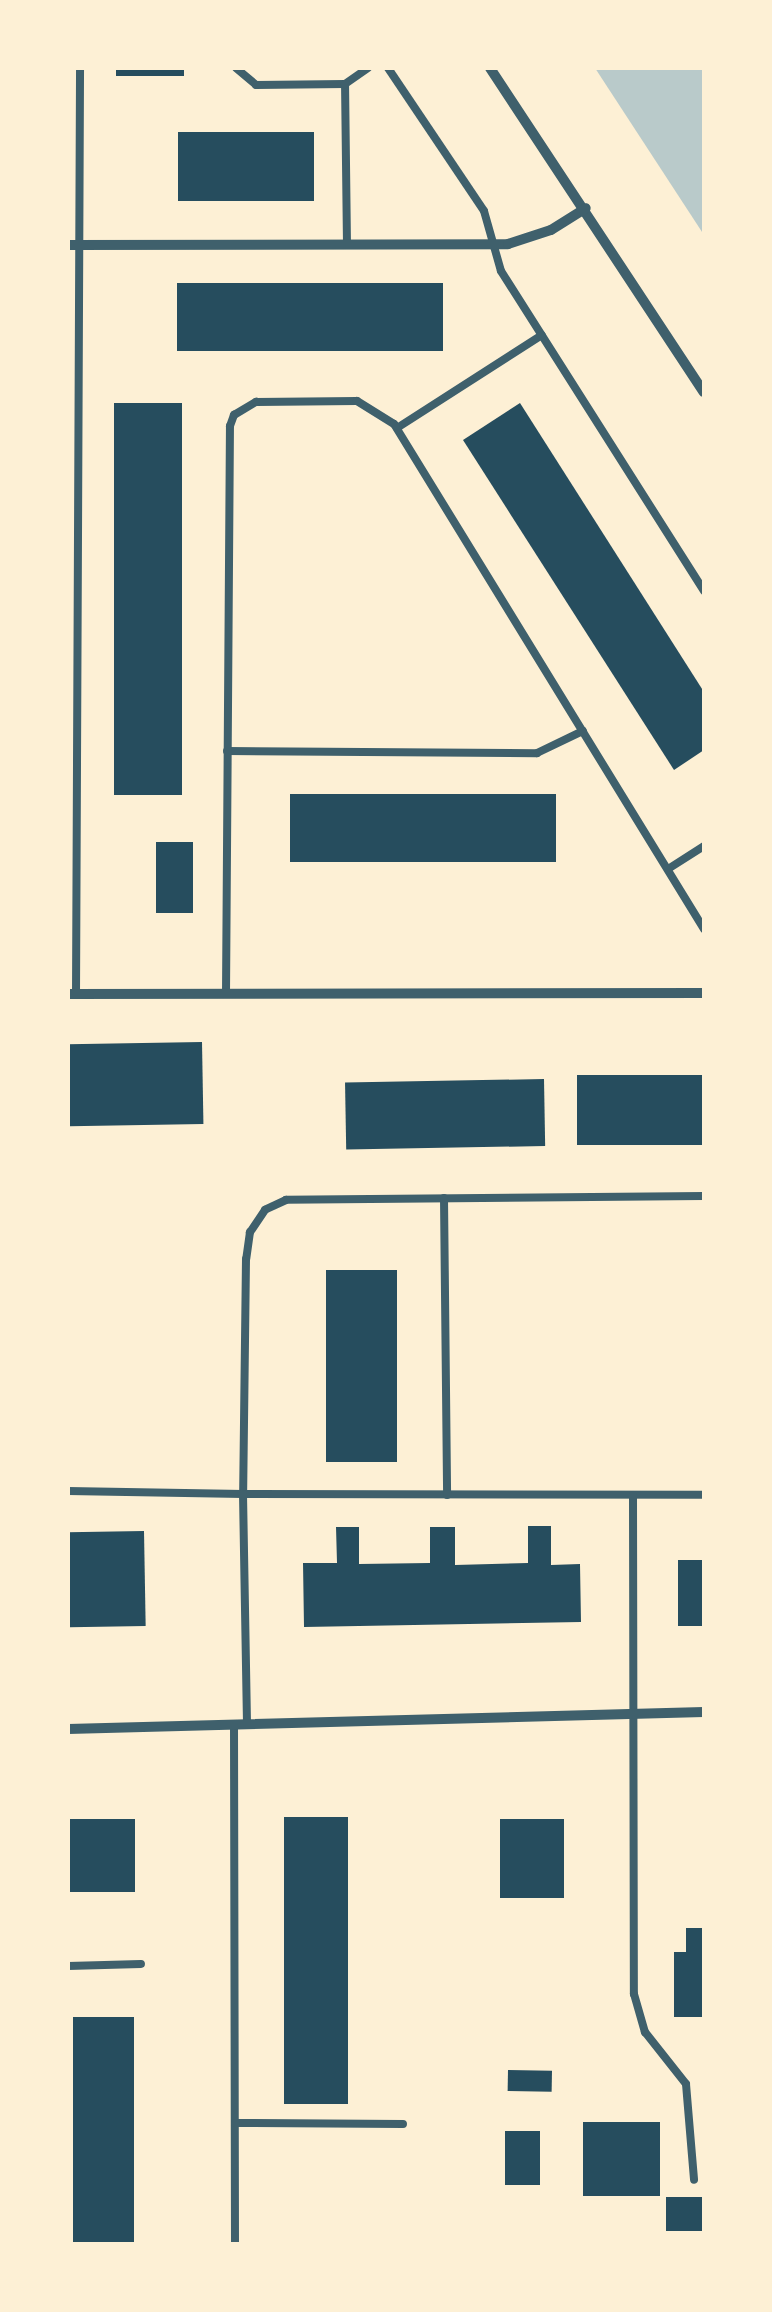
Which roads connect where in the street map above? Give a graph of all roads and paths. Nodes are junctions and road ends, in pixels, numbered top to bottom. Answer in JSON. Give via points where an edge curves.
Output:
{"nodes":[{"id":1,"x":80,"y":68,"type":"edge"},
{"id":2,"x":236,"y":68,"type":"edge"},
{"id":3,"x":368,"y":68,"type":"edge"},
{"id":4,"x":388,"y":68,"type":"edge"},
{"id":5,"x":490,"y":68,"type":"edge"},
{"id":6,"x":344,"y":84,"type":"junction"},
{"id":7,"x":586,"y":208,"type":"junction"},
{"id":8,"x":347,"y":244,"type":"junction"},
{"id":9,"x":494,"y":244,"type":"junction"},
{"id":10,"x":74,"y":245,"type":"edge"},
{"id":11,"x":542,"y":334,"type":"junction"},
{"id":12,"x":704,"y":392,"type":"edge"},
{"id":13,"x":397,"y":428,"type":"junction"},
{"id":14,"x":704,"y":592,"type":"edge"},
{"id":15,"x":583,"y":731,"type":"junction"},
{"id":16,"x":227,"y":751,"type":"junction"},
{"id":17,"x":704,"y":846,"type":"edge"},
{"id":18,"x":668,"y":870,"type":"junction"},
{"id":19,"x":704,"y":929,"type":"edge"},
{"id":20,"x":704,"y":993,"type":"edge"},
{"id":21,"x":72,"y":994,"type":"edge"},
{"id":22,"x":226,"y":994,"type":"junction"},
{"id":23,"x":704,"y":1196,"type":"edge"},
{"id":24,"x":444,"y":1198,"type":"junction"},
{"id":25,"x":68,"y":1491,"type":"edge"},
{"id":26,"x":243,"y":1494,"type":"junction"},
{"id":27,"x":447,"y":1495,"type":"junction"},
{"id":28,"x":632,"y":1495,"type":"junction"},
{"id":29,"x":704,"y":1495,"type":"edge"},
{"id":30,"x":704,"y":1712,"type":"edge"},
{"id":31,"x":636,"y":1713,"type":"junction"},
{"id":32,"x":240,"y":1724,"type":"junction"},
{"id":33,"x":68,"y":1729,"type":"edge"},
{"id":34,"x":141,"y":1964,"type":"dead end"},
{"id":35,"x":68,"y":1966,"type":"edge"},
{"id":36,"x":235,"y":2123,"type":"junction"},
{"id":37,"x":403,"y":2124,"type":"dead end"},
{"id":38,"x":694,"y":2180,"type":"dead end"},
{"id":39,"x":235,"y":2244,"type":"edge"}],
"edges":[{"from":1,"to":10,"type":"lane"},
{"from":2,"to":6,"type":"lane","via":[[256,85]]},
{"from":3,"to":6,"type":"lane"},
{"from":4,"to":9,"type":"lane","via":[[484,211]]},
{"from":5,"to":7,"type":"street"},
{"from":6,"to":8,"type":"lane"},
{"from":7,"to":9,"type":"street","via":[[540,234]]},
{"from":7,"to":12,"type":"street"},
{"from":8,"to":9,"type":"street"},
{"from":8,"to":10,"type":"street"},
{"from":9,"to":11,"type":"lane","via":[[501,272]]},
{"from":10,"to":21,"type":"lane"},
{"from":11,"to":13,"type":"lane"},
{"from":11,"to":14,"type":"lane"},
{"from":13,"to":15,"type":"lane"},
{"from":13,"to":16,"type":"lane","via":[[384,412],[357,401],[256,402],[234,415]]},
{"from":15,"to":16,"type":"lane","via":[[538,752]]},
{"from":15,"to":18,"type":"lane"},
{"from":16,"to":22,"type":"lane"},
{"from":17,"to":18,"type":"lane"},
{"from":18,"to":19,"type":"lane"},
{"from":20,"to":22,"type":"street"},
{"from":21,"to":22,"type":"street"},
{"from":23,"to":24,"type":"lane"},
{"from":24,"to":26,"type":"lane","via":[[286,1200],[265,1210],[250,1232]]},
{"from":24,"to":27,"type":"lane"},
{"from":25,"to":26,"type":"lane"},
{"from":26,"to":27,"type":"lane"},
{"from":26,"to":32,"type":"lane"},
{"from":27,"to":28,"type":"lane"},
{"from":28,"to":29,"type":"lane"},
{"from":28,"to":31,"type":"lane"},
{"from":30,"to":31,"type":"street"},
{"from":31,"to":32,"type":"street"},
{"from":31,"to":38,"type":"lane","via":[[634,1994],[645,2032],[686,2084]]},
{"from":32,"to":33,"type":"street"},
{"from":32,"to":36,"type":"lane"},
{"from":34,"to":35,"type":"lane"},
{"from":36,"to":37,"type":"lane"},
{"from":36,"to":39,"type":"lane"}]}
